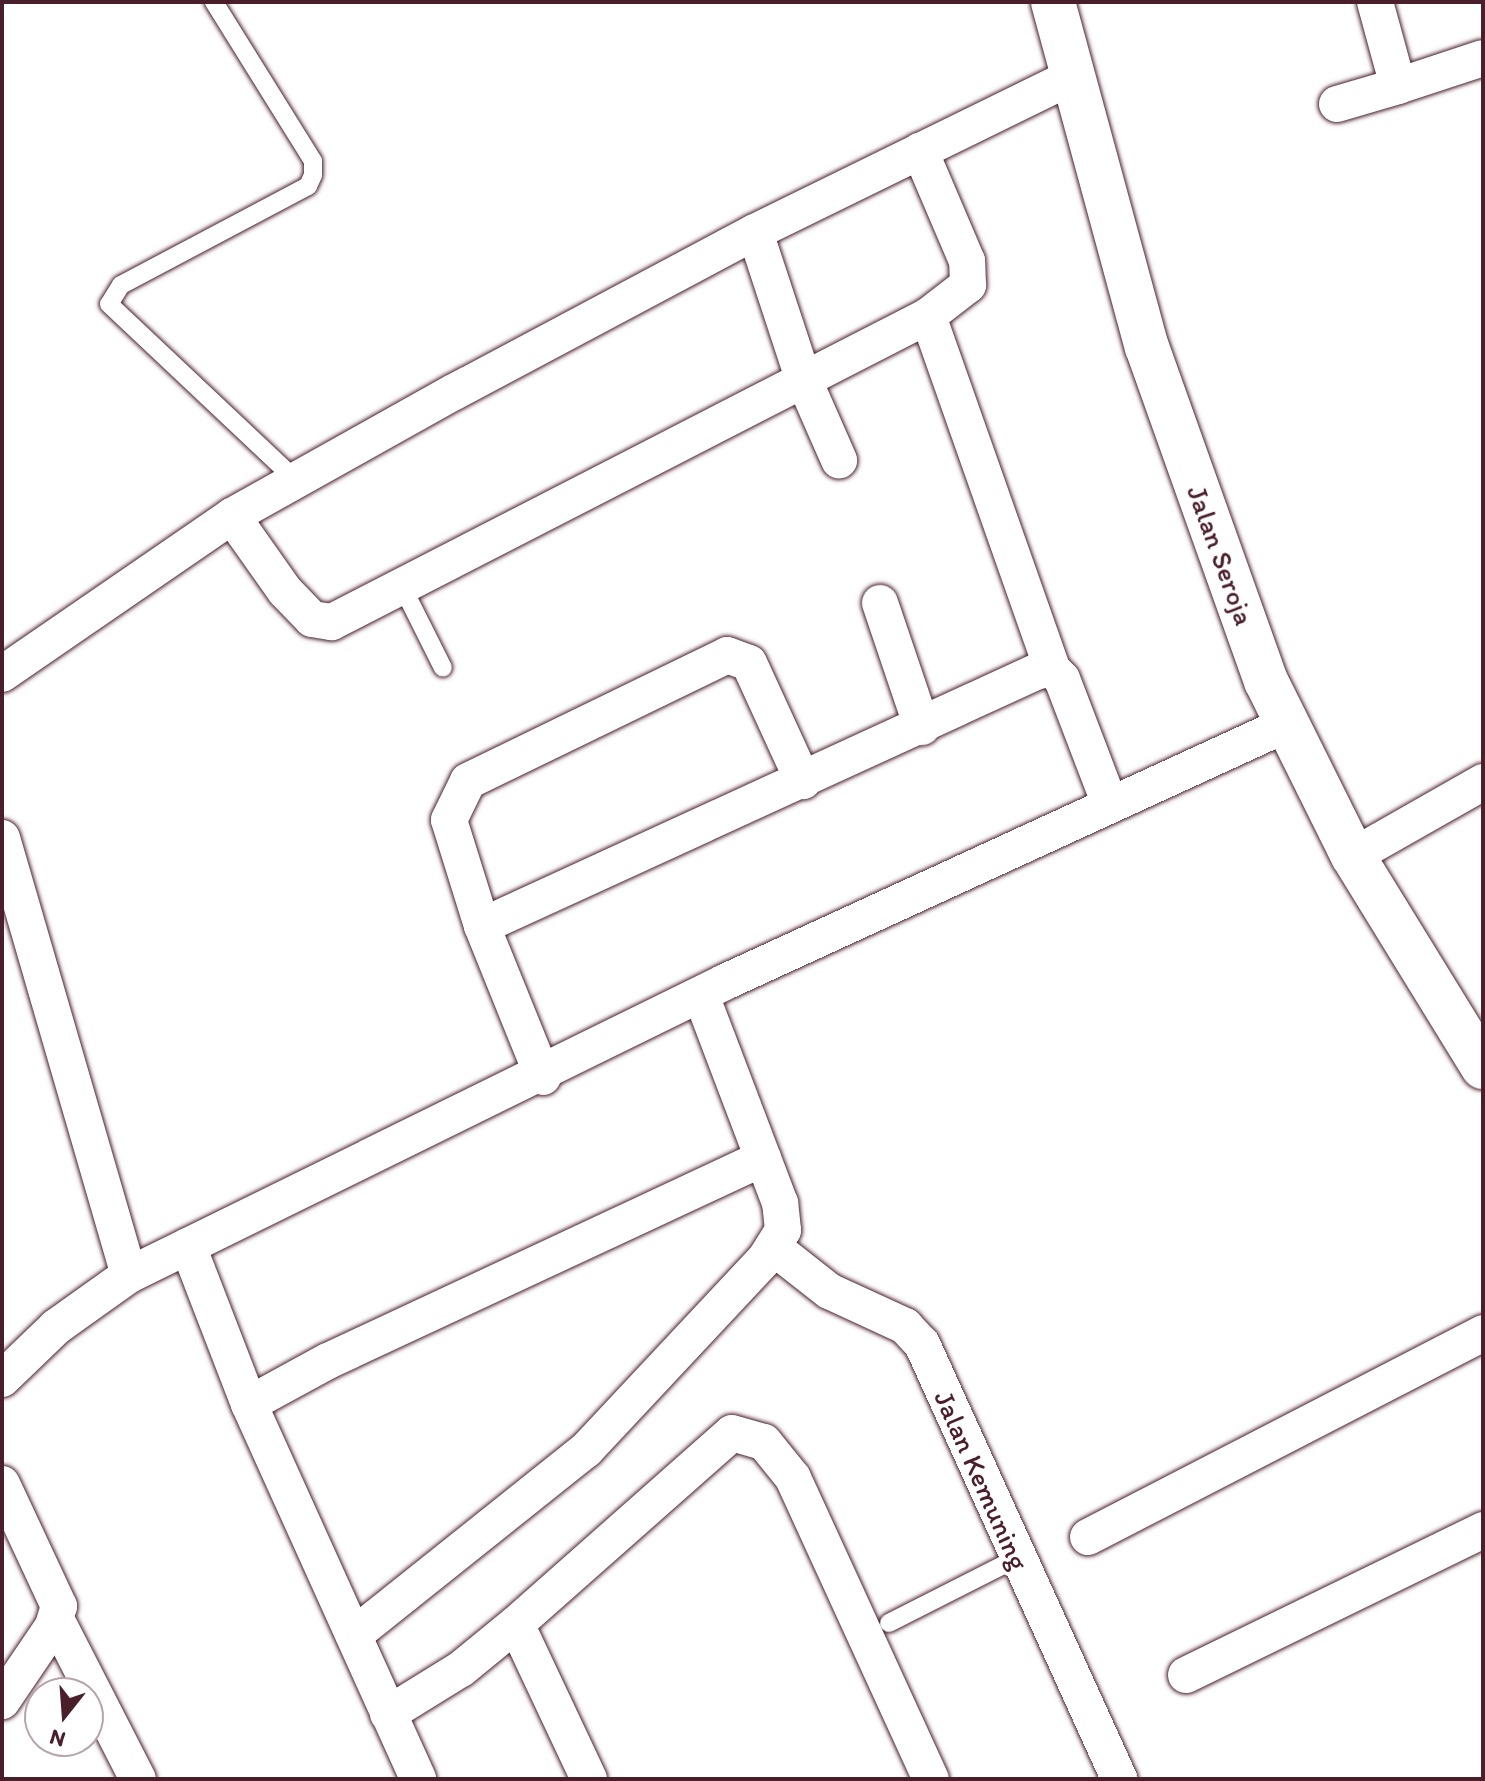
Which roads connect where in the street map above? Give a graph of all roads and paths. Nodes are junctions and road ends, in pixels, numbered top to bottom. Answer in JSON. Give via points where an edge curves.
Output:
{"nodes":[{"id":1,"x":214,"y":2,"type":"edge"},
{"id":2,"x":1053,"y":2,"type":"edge"},
{"id":3,"x":1375,"y":2,"type":"edge"},
{"id":4,"x":1483,"y":58,"type":"edge"},
{"id":5,"x":1073,"y":76,"type":"junction"},
{"id":6,"x":1398,"y":86,"type":"junction"},
{"id":7,"x":1337,"y":104,"type":"dead end"},
{"id":8,"x":920,"y":151,"type":"junction"},
{"id":9,"x":755,"y":232,"type":"junction"},
{"id":10,"x":928,"y":316,"type":"junction"},
{"id":11,"x":803,"y":378,"type":"junction"},
{"id":12,"x":839,"y":460,"type":"dead end"},
{"id":13,"x":296,"y":480,"type":"junction"},
{"id":14,"x":232,"y":516,"type":"junction"},
{"id":15,"x":403,"y":588,"type":"junction"},
{"id":16,"x":880,"y":603,"type":"dead end"},
{"id":17,"x":443,"y":668,"type":"dead end"},
{"id":18,"x":1052,"y":669,"type":"junction"},
{"id":19,"x":2,"y":674,"type":"edge"},
{"id":20,"x":1285,"y":725,"type":"junction"},
{"id":21,"x":922,"y":727,"type":"junction"},
{"id":22,"x":803,"y":781,"type":"junction"},
{"id":23,"x":1483,"y":782,"type":"edge"},
{"id":24,"x":1110,"y":805,"type":"junction"},
{"id":25,"x":2,"y":838,"type":"edge"},
{"id":26,"x":1353,"y":856,"type":"junction"},
{"id":27,"x":482,"y":926,"type":"junction"},
{"id":28,"x":701,"y":995,"type":"junction"},
{"id":29,"x":1483,"y":1067,"type":"edge"},
{"id":30,"x":543,"y":1077,"type":"junction"},
{"id":31,"x":763,"y":1158,"type":"junction"},
{"id":32,"x":188,"y":1246,"type":"junction"},
{"id":33,"x":773,"y":1247,"type":"junction"},
{"id":34,"x":129,"y":1275,"type":"junction"},
{"id":35,"x":1483,"y":1333,"type":"edge"},
{"id":36,"x":2,"y":1379,"type":"edge"},
{"id":37,"x":249,"y":1404,"type":"junction"},
{"id":38,"x":2,"y":1484,"type":"edge"},
{"id":39,"x":1483,"y":1530,"type":"edge"},
{"id":40,"x":1088,"y":1537,"type":"dead end"},
{"id":41,"x":1017,"y":1558,"type":"junction"},
{"id":42,"x":56,"y":1619,"type":"junction"},
{"id":43,"x":889,"y":1623,"type":"dead end"},
{"id":44,"x":516,"y":1624,"type":"junction"},
{"id":45,"x":354,"y":1635,"type":"junction"},
{"id":46,"x":1186,"y":1675,"type":"dead end"},
{"id":47,"x":2,"y":1701,"type":"edge"},
{"id":48,"x":388,"y":1714,"type":"junction"},
{"id":49,"x":138,"y":1779,"type":"edge"},
{"id":50,"x":418,"y":1779,"type":"edge"},
{"id":51,"x":589,"y":1779,"type":"edge"},
{"id":52,"x":931,"y":1779,"type":"edge"},
{"id":53,"x":1119,"y":1779,"type":"edge"}],
"edges":[{"from":1,"to":13,"type":"lane","via":[[313,161],[313,175],[308,186],[121,285],[109,304]]},
{"from":2,"to":5,"type":"street","name":"Jalan Seroja"},
{"from":3,"to":6,"type":"street"},
{"from":4,"to":6,"type":"street"},
{"from":5,"to":8,"type":"street"},
{"from":5,"to":20,"type":"street","name":"Jalan Seroja","via":[[1147,347]]},
{"from":6,"to":7,"type":"street"},
{"from":8,"to":9,"type":"street"},
{"from":8,"to":10,"type":"street","via":[[968,285]]},
{"from":9,"to":11,"type":"street"},
{"from":9,"to":13,"type":"street"},
{"from":10,"to":11,"type":"street"},
{"from":10,"to":18,"type":"street"},
{"from":11,"to":12,"type":"street"},
{"from":11,"to":15,"type":"street"},
{"from":13,"to":14,"type":"street"},
{"from":14,"to":15,"type":"street","via":[[312,619],[332,622]]},
{"from":14,"to":19,"type":"street"},
{"from":15,"to":17,"type":"lane"},
{"from":16,"to":21,"type":"street"},
{"from":18,"to":21,"type":"street"},
{"from":18,"to":24,"type":"street","via":[[1062,679]]},
{"from":20,"to":24,"type":"street"},
{"from":20,"to":26,"type":"street","name":"Jalan Seroja"},
{"from":21,"to":22,"type":"street"},
{"from":22,"to":27,"type":"street"},
{"from":22,"to":27,"type":"street","via":[[749,663],[727,655],[688,669],[468,781],[449,820]]},
{"from":23,"to":26,"type":"street"},
{"from":24,"to":28,"type":"street"},
{"from":25,"to":34,"type":"street"},
{"from":26,"to":29,"type":"street","name":"Jalan Seroja"},
{"from":27,"to":30,"type":"street"},
{"from":28,"to":30,"type":"street"},
{"from":28,"to":31,"type":"street"},
{"from":30,"to":32,"type":"street"},
{"from":31,"to":33,"type":"street","via":[[783,1230]]},
{"from":31,"to":37,"type":"street","via":[[328,1361]]},
{"from":32,"to":34,"type":"street"},
{"from":32,"to":37,"type":"street"},
{"from":33,"to":41,"type":"street","name":"Jalan Kemuning","via":[[829,1291],[905,1326],[922,1344]]},
{"from":33,"to":45,"type":"street","via":[[586,1450]]},
{"from":34,"to":36,"type":"street","via":[[56,1327]]},
{"from":35,"to":40,"type":"street"},
{"from":37,"to":45,"type":"street"},
{"from":38,"to":42,"type":"street","via":[[58,1594]]},
{"from":39,"to":46,"type":"street"},
{"from":41,"to":43,"type":"lane"},
{"from":41,"to":53,"type":"street","name":"Jalan Kemuning"},
{"from":42,"to":47,"type":"street"},
{"from":42,"to":49,"type":"street"},
{"from":44,"to":48,"type":"street","via":[[461,1669]]},
{"from":44,"to":51,"type":"street"},
{"from":44,"to":52,"type":"street","via":[[732,1433],[764,1442],[793,1478]]},
{"from":45,"to":48,"type":"street"},
{"from":48,"to":50,"type":"street"}]}
